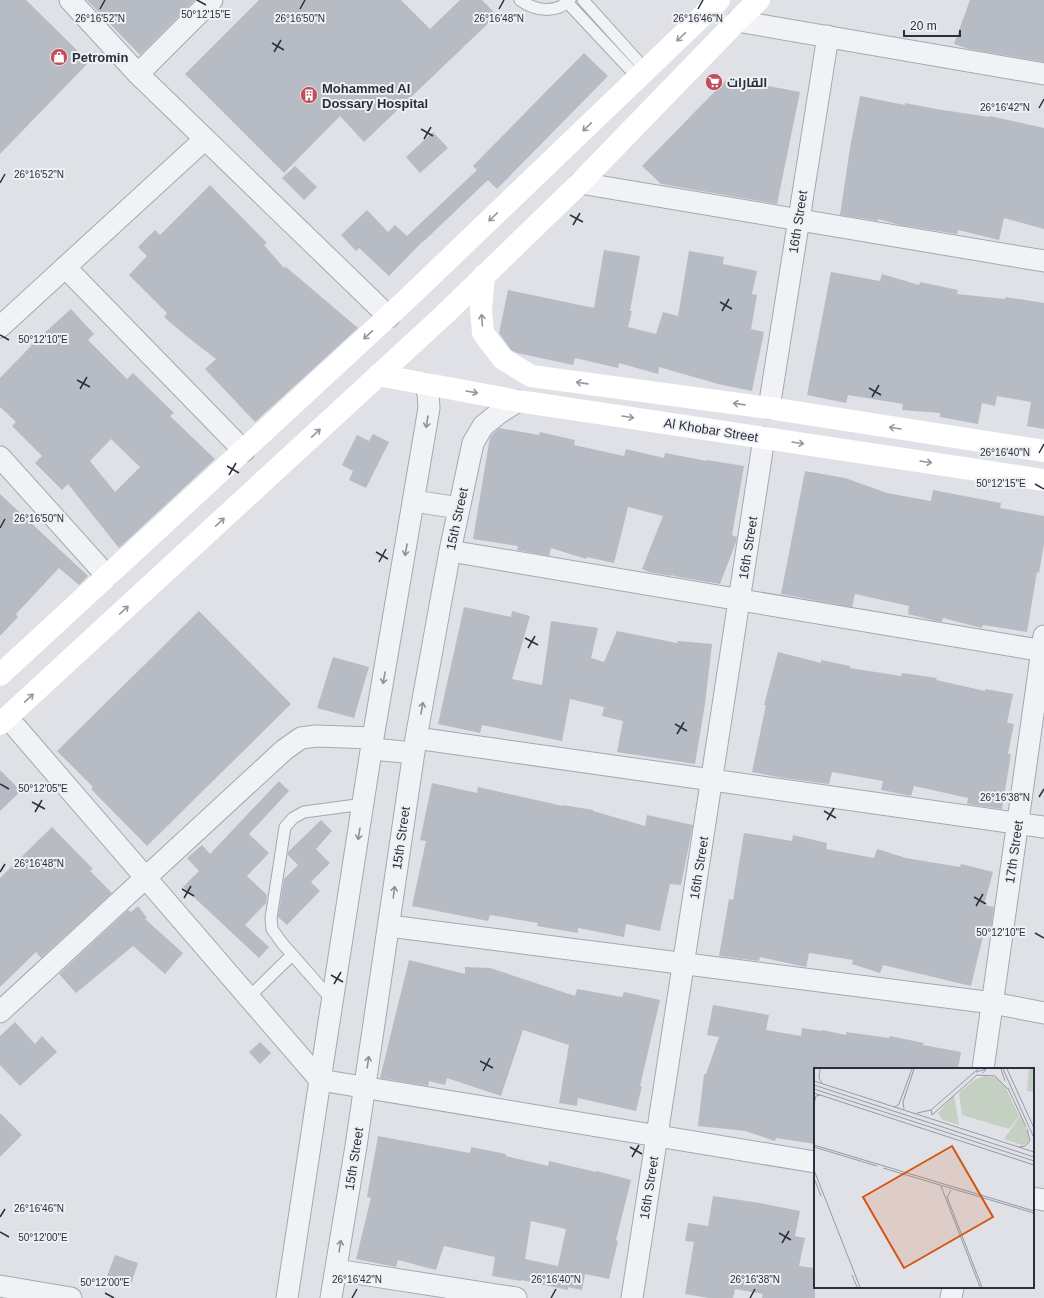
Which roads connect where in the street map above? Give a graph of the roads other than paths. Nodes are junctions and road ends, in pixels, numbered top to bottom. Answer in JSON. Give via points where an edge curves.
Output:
{"nodes":[{"id":1,"x":70,"y":0,"type":"edge"},
{"id":2,"x":212,"y":0,"type":"edge"},
{"id":3,"x":520,"y":0,"type":"edge"},
{"id":4,"x":583,"y":0,"type":"edge"},
{"id":5,"x":719,"y":0,"type":"edge"},
{"id":6,"x":759,"y":0,"type":"edge"},
{"id":7,"x":567,"y":1,"type":"edge"},
{"id":8,"x":737,"y":21,"type":"junction"},
{"id":9,"x":828,"y":36,"type":"junction"},
{"id":10,"x":138,"y":74,"type":"junction"},
{"id":11,"x":642,"y":74,"type":"junction"},
{"id":12,"x":1044,"y":74,"type":"edge"},
{"id":13,"x":205,"y":139,"type":"junction"},
{"id":14,"x":580,"y":183,"type":"junction"},
{"id":15,"x":799,"y":220,"type":"junction"},
{"id":16,"x":1044,"y":261,"type":"edge"},
{"id":17,"x":65,"y":267,"type":"junction"},
{"id":18,"x":484,"y":276,"type":"junction"},
{"id":19,"x":389,"y":316,"type":"junction"},
{"id":20,"x":0,"y":327,"type":"edge"},
{"id":21,"x":378,"y":376,"type":"junction"},
{"id":22,"x":424,"y":384,"type":"junction"},
{"id":23,"x":607,"y":386,"type":"junction"},
{"id":24,"x":518,"y":401,"type":"junction"},
{"id":25,"x":769,"y":408,"type":"junction"},
{"id":26,"x":603,"y":414,"type":"junction"},
{"id":27,"x":764,"y":438,"type":"junction"},
{"id":28,"x":244,"y":450,"type":"junction"},
{"id":29,"x":1044,"y":451,"type":"edge"},
{"id":30,"x":0,"y":457,"type":"edge"},
{"id":31,"x":1044,"y":480,"type":"edge"},
{"id":32,"x":414,"y":501,"type":"junction"},
{"id":33,"x":459,"y":508,"type":"junction"},
{"id":34,"x":450,"y":551,"type":"junction"},
{"id":35,"x":107,"y":576,"type":"junction"},
{"id":36,"x":740,"y":600,"type":"junction"},
{"id":37,"x":1043,"y":646,"type":"edge"},
{"id":38,"x":0,"y":675,"type":"edge"},
{"id":39,"x":4,"y":721,"type":"edge"},
{"id":40,"x":373,"y":744,"type":"junction"},
{"id":41,"x":415,"y":746,"type":"junction"},
{"id":42,"x":712,"y":780,"type":"junction"},
{"id":43,"x":364,"y":804,"type":"junction"},
{"id":44,"x":1018,"y":822,"type":"junction"},
{"id":45,"x":1044,"y":827,"type":"edge"},
{"id":46,"x":145,"y":878,"type":"junction"},
{"id":47,"x":389,"y":926,"type":"junction"},
{"id":48,"x":292,"y":955,"type":"junction"},
{"id":49,"x":684,"y":964,"type":"junction"},
{"id":50,"x":248,"y":998,"type":"junction"},
{"id":51,"x":332,"y":1000,"type":"junction"},
{"id":52,"x":993,"y":1003,"type":"junction"},
{"id":53,"x":0,"y":1012,"type":"edge"},
{"id":54,"x":1044,"y":1013,"type":"edge"},
{"id":55,"x":983,"y":1068,"type":"edge"},
{"id":56,"x":320,"y":1080,"type":"junction"},
{"id":57,"x":365,"y":1088,"type":"junction"},
{"id":58,"x":657,"y":1136,"type":"junction"},
{"id":59,"x":814,"y":1162,"type":"edge"},
{"id":60,"x":1034,"y":1198,"type":"edge"},
{"id":61,"x":1044,"y":1200,"type":"edge"},
{"id":62,"x":336,"y":1270,"type":"junction"},
{"id":63,"x":0,"y":1286,"type":"edge"},
{"id":64,"x":953,"y":1288,"type":"edge"},
{"id":65,"x":71,"y":1298,"type":"edge"},
{"id":66,"x":287,"y":1298,"type":"edge"},
{"id":67,"x":331,"y":1298,"type":"edge"},
{"id":68,"x":516,"y":1298,"type":"edge"},
{"id":69,"x":632,"y":1298,"type":"edge"},
{"id":70,"x":952,"y":1298,"type":"edge"}],
"edges":[{"from":1,"to":10,"type":"street"},
{"from":2,"to":10,"type":"street"},
{"from":3,"to":7,"type":"lane","via":[[541,10],[551,9]]},
{"from":4,"to":11,"type":"lane"},
{"from":5,"to":11,"type":"street","one_way":true},
{"from":6,"to":8,"type":"street"},
{"from":7,"to":11,"type":"lane"},
{"from":8,"to":9,"type":"street"},
{"from":8,"to":14,"type":"street"},
{"from":9,"to":12,"type":"street"},
{"from":9,"to":15,"type":"street","name":"16th Street"},
{"from":10,"to":13,"type":"street"},
{"from":11,"to":19,"type":"street","one_way":true},
{"from":13,"to":17,"type":"street"},
{"from":13,"to":19,"type":"street"},
{"from":14,"to":15,"type":"street"},
{"from":14,"to":18,"type":"street"},
{"from":15,"to":16,"type":"street"},
{"from":15,"to":25,"type":"street","name":"16th Street"},
{"from":17,"to":20,"type":"street"},
{"from":17,"to":28,"type":"street"},
{"from":18,"to":21,"type":"street"},
{"from":23,"to":18,"type":"street","one_way":true,"via":[[530,376],[503,359],[483,333],[481,310]]},
{"from":19,"to":28,"type":"street","one_way":true},
{"from":21,"to":22,"type":"street","name":"Al Khobar Street"},
{"from":39,"to":21,"type":"street","one_way":true},
{"from":22,"to":24,"type":"street","name":"Al Khobar Street","one_way":true},
{"from":22,"to":32,"type":"street","one_way":true,"via":[[429,408]]},
{"from":25,"to":23,"type":"street","one_way":true},
{"from":23,"to":26,"type":"street"},
{"from":24,"to":26,"type":"street","name":"Al Khobar Street"},
{"from":24,"to":33,"type":"street","name":"15th Street","via":[[483,426],[473,443]]},
{"from":29,"to":25,"type":"street","one_way":true},
{"from":26,"to":27,"type":"street","name":"Al Khobar Street","one_way":true},
{"from":27,"to":31,"type":"street","name":"Al Khobar Street","one_way":true},
{"from":27,"to":36,"type":"street","name":"16th Street"},
{"from":28,"to":35,"type":"street"},
{"from":30,"to":35,"type":"street"},
{"from":32,"to":33,"type":"street"},
{"from":32,"to":40,"type":"street","one_way":true},
{"from":33,"to":34,"type":"street","name":"15th Street"},
{"from":34,"to":36,"type":"street"},
{"from":41,"to":34,"type":"street","name":"15th Street","one_way":true},
{"from":35,"to":38,"type":"street"},
{"from":36,"to":37,"type":"street"},
{"from":36,"to":42,"type":"street","name":"16th Street"},
{"from":37,"to":44,"type":"street","name":"17th Street"},
{"from":39,"to":46,"type":"street"},
{"from":40,"to":41,"type":"street"},
{"from":40,"to":43,"type":"street"},
{"from":40,"to":46,"type":"street","via":[[316,736],[301,738],[284,750]]},
{"from":41,"to":42,"type":"street"},
{"from":47,"to":41,"type":"street","name":"15th Street","one_way":true},
{"from":42,"to":44,"type":"street"},
{"from":42,"to":49,"type":"street","name":"16th Street"},
{"from":43,"to":48,"type":"lane","via":[[304,812],[292,818],[285,827],[271,918],[272,929]]},
{"from":43,"to":51,"type":"street","one_way":true},
{"from":44,"to":45,"type":"street"},
{"from":44,"to":52,"type":"street","name":"17th Street"},
{"from":46,"to":50,"type":"street"},
{"from":46,"to":53,"type":"street"},
{"from":47,"to":49,"type":"street"},
{"from":57,"to":47,"type":"street","name":"15th Street","one_way":true},
{"from":48,"to":50,"type":"lane"},
{"from":48,"to":51,"type":"lane"},
{"from":49,"to":52,"type":"street"},
{"from":49,"to":58,"type":"street","name":"16th Street"},
{"from":50,"to":56,"type":"street"},
{"from":51,"to":56,"type":"street"},
{"from":52,"to":54,"type":"street"},
{"from":52,"to":55,"type":"street","name":"17th Street"},
{"from":56,"to":57,"type":"street"},
{"from":56,"to":66,"type":"street"},
{"from":57,"to":58,"type":"street"},
{"from":62,"to":57,"type":"street","name":"15th Street","one_way":true},
{"from":58,"to":59,"type":"street"},
{"from":58,"to":69,"type":"street","name":"16th Street"},
{"from":60,"to":61,"type":"street"},
{"from":62,"to":67,"type":"street","name":"15th Street"},
{"from":62,"to":68,"type":"street"},
{"from":63,"to":65,"type":"street"},
{"from":64,"to":70,"type":"street"}]}
